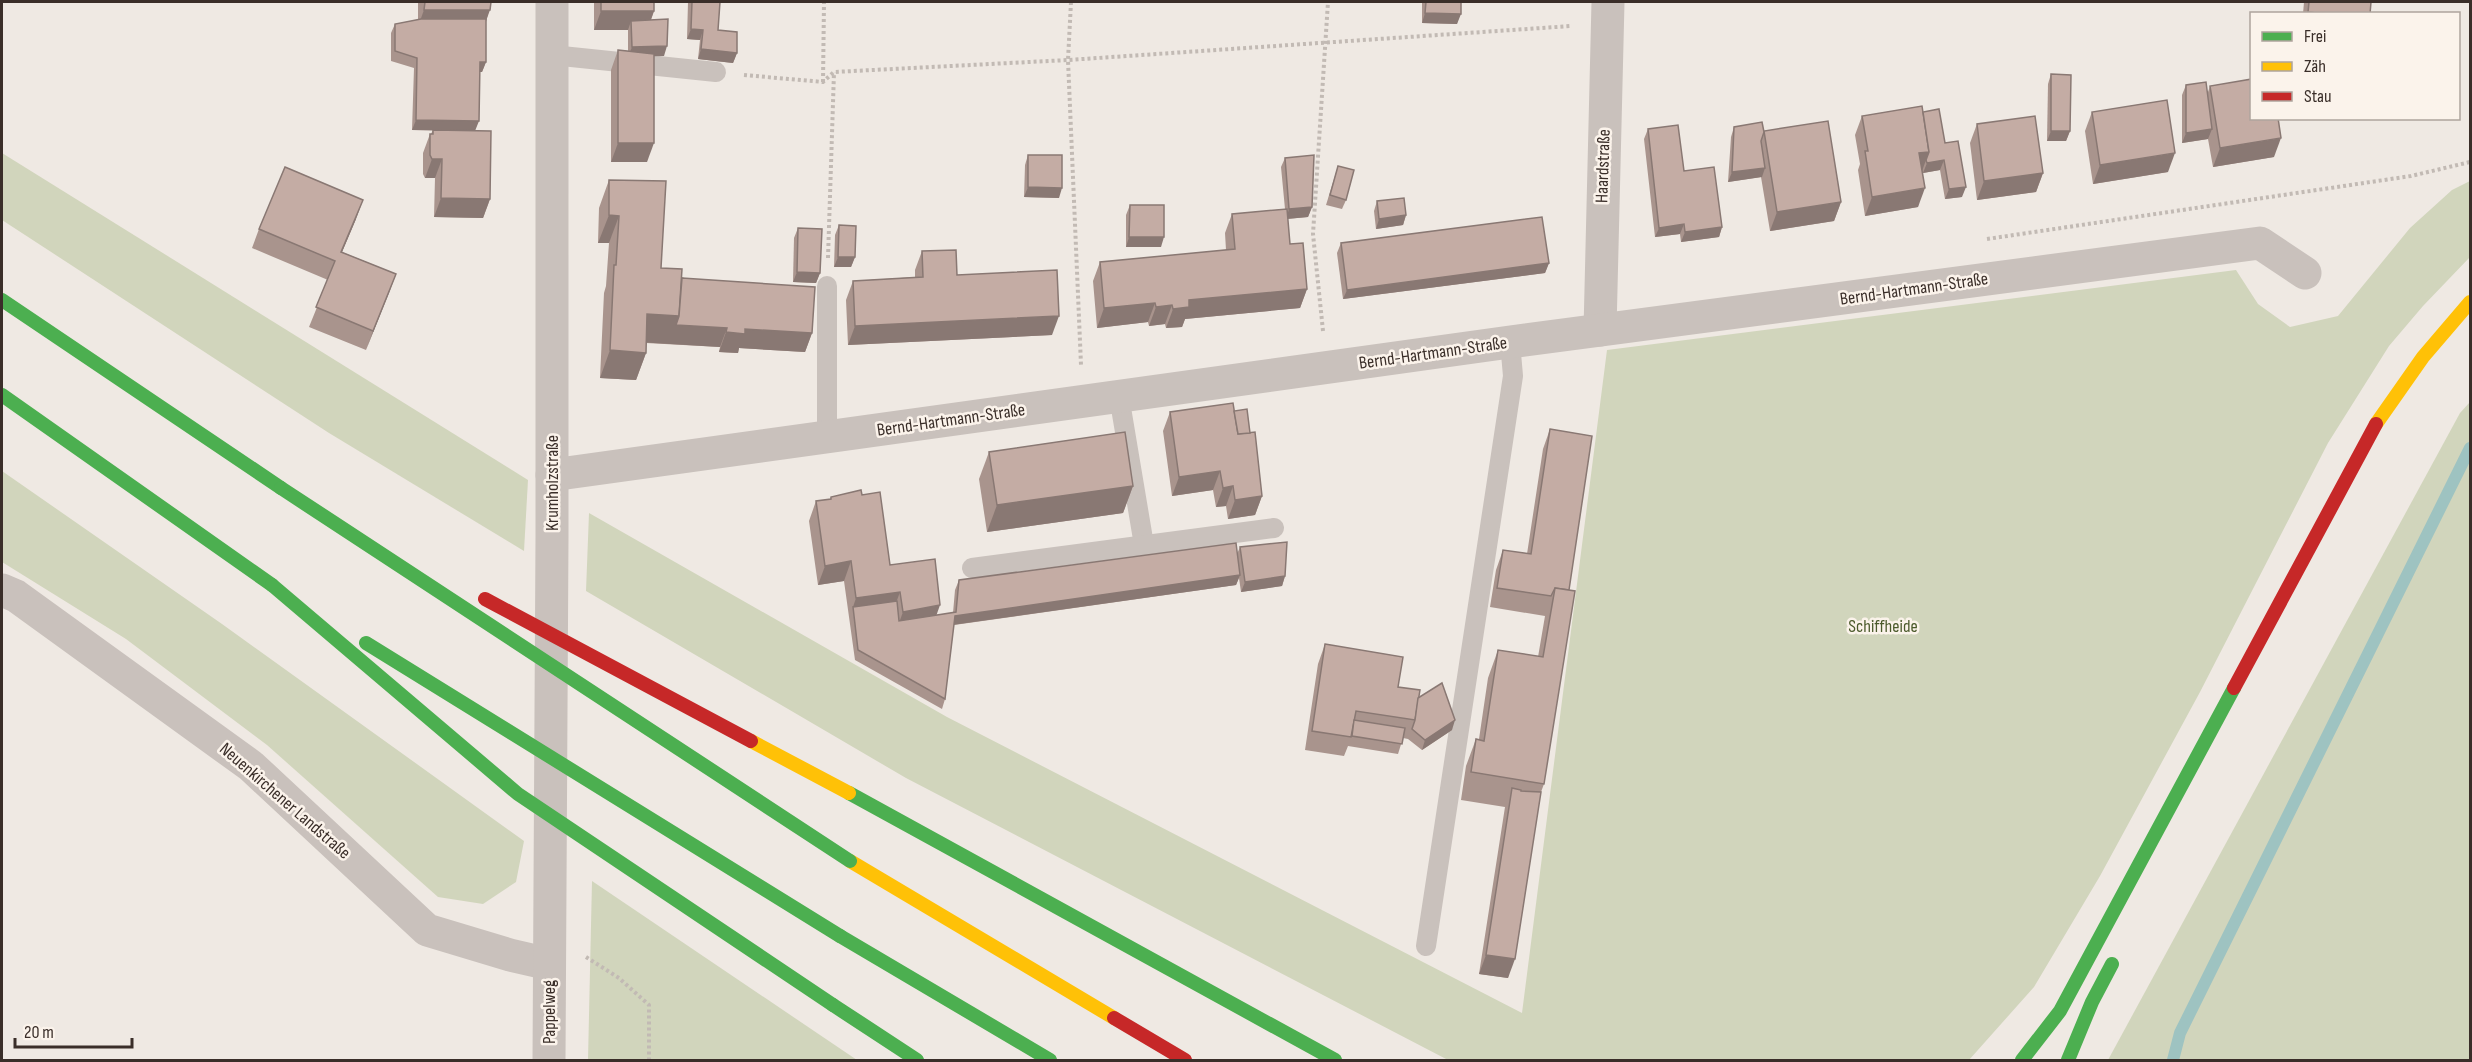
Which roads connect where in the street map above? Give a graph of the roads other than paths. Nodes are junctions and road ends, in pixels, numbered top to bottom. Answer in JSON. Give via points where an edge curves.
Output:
{"nodes":[{"id":1,"x":552,"y":2,"type":"edge"},
{"id":2,"x":1608,"y":13,"type":"edge"},
{"id":3,"x":552,"y":55,"type":"junction"},
{"id":4,"x":716,"y":72,"type":"road end"},
{"id":5,"x":2305,"y":273,"type":"dead end"},
{"id":6,"x":828,"y":286,"type":"road end"},
{"id":7,"x":2,"y":300,"type":"edge"},
{"id":8,"x":2470,"y":302,"type":"edge"},
{"id":9,"x":1600,"y":330,"type":"junction"},
{"id":10,"x":1510,"y":342,"type":"junction"},
{"id":11,"x":2,"y":394,"type":"edge"},
{"id":12,"x":1119,"y":396,"type":"junction"},
{"id":13,"x":827,"y":437,"type":"junction"},
{"id":14,"x":552,"y":475,"type":"junction"},
{"id":15,"x":281,"y":488,"type":"junction"},
{"id":16,"x":1274,"y":528,"type":"dead end"},
{"id":17,"x":1144,"y":545,"type":"junction"},
{"id":18,"x":972,"y":568,"type":"dead end"},
{"id":19,"x":433,"y":571,"type":"dead end"},
{"id":20,"x":272,"y":585,"type":"junction"},
{"id":21,"x":2,"y":590,"type":"edge"},
{"id":22,"x":474,"y":593,"type":"dead end"},
{"id":23,"x":1426,"y":946,"type":"dead end"},
{"id":24,"x":549,"y":949,"type":"junction"},
{"id":25,"x":2120,"y":949,"type":"dead end"},
{"id":26,"x":549,"y":1060,"type":"edge"},
{"id":27,"x":917,"y":1060,"type":"edge"},
{"id":28,"x":1050,"y":1060,"type":"edge"},
{"id":29,"x":1185,"y":1060,"type":"edge"},
{"id":30,"x":1335,"y":1060,"type":"edge"},
{"id":31,"x":2022,"y":1060,"type":"edge"},
{"id":32,"x":2068,"y":1060,"type":"edge"}],
"edges":[{"from":1,"to":3,"type":"street","name":"Krumholzstraße"},
{"from":2,"to":9,"type":"street","name":"Haardstraße"},
{"from":3,"to":4,"type":"lane"},
{"from":3,"to":14,"type":"street","name":"Krumholzstraße"},
{"from":5,"to":9,"type":"street","name":"Bernd-Hartmann-Straße","via":[[2260,243]]},
{"from":6,"to":13,"type":"lane"},
{"from":7,"to":15,"type":"highway"},
{"from":8,"to":31,"type":"highway","via":[[2410,371],[2380,416],[2081,974],[2060,1011]]},
{"from":9,"to":10,"type":"street","name":"Bernd-Hartmann-Straße"},
{"from":10,"to":12,"type":"street","name":"Bernd-Hartmann-Straße"},
{"from":10,"to":23,"type":"lane","via":[[1513,376]]},
{"from":11,"to":20,"type":"highway"},
{"from":12,"to":13,"type":"street","name":"Bernd-Hartmann-Straße"},
{"from":12,"to":17,"type":"lane"},
{"from":13,"to":14,"type":"street","name":"Bernd-Hartmann-Straße"},
{"from":14,"to":24,"type":"street","name":"Krumholzstraße"},
{"from":15,"to":19,"type":"highway","bridge":true},
{"from":15,"to":29,"type":"highway","bridge":true,"via":[[850,861]]},
{"from":16,"to":17,"type":"lane"},
{"from":17,"to":18,"type":"lane"},
{"from":20,"to":27,"type":"highway","bridge":true,"via":[[518,794]]},
{"from":20,"to":28,"type":"highway","bridge":true,"via":[[840,936]]},
{"from":21,"to":24,"type":"street","name":"Neuenkirchener Landstraße","via":[[16,596],[251,766],[427,930],[510,955]]},
{"from":22,"to":30,"type":"highway","bridge":true},
{"from":24,"to":26,"type":"street","name":"Pappelweg"},
{"from":25,"to":32,"type":"highway"}]}
